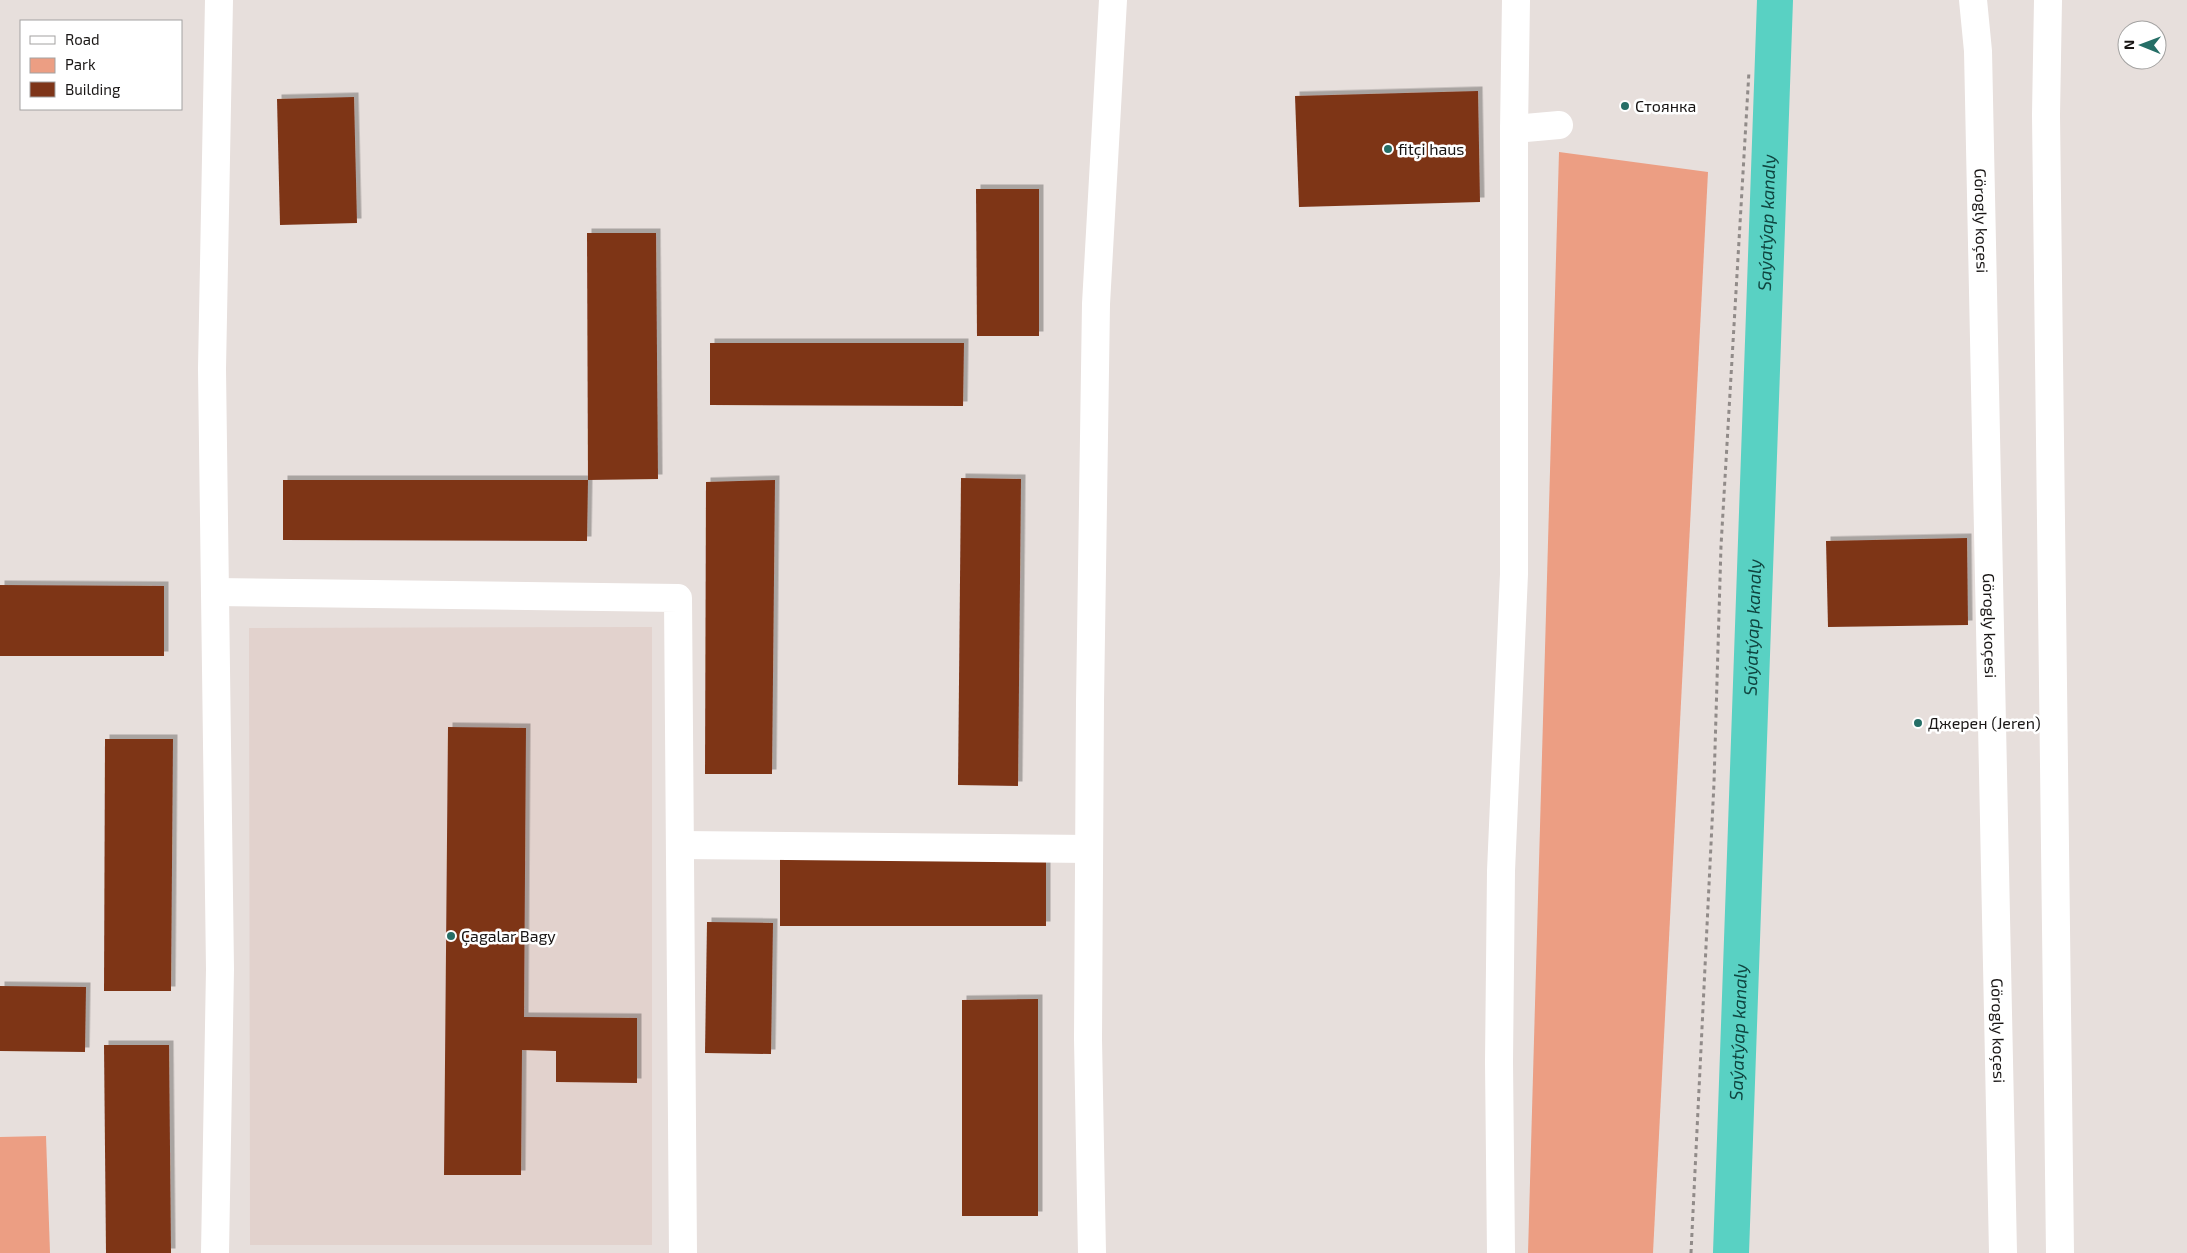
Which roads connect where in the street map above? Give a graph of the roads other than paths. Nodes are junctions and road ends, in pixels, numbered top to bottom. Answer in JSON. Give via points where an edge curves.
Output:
{"nodes":[{"id":1,"x":219,"y":0,"type":"edge"},
{"id":2,"x":1112,"y":0,"type":"edge"},
{"id":3,"x":1516,"y":0,"type":"edge"},
{"id":4,"x":1973,"y":0,"type":"edge"},
{"id":5,"x":2048,"y":0,"type":"edge"},
{"id":6,"x":1559,"y":125,"type":"dead end"},
{"id":7,"x":1514,"y":129,"type":"junction"},
{"id":8,"x":215,"y":592,"type":"junction"},
{"id":9,"x":680,"y":845,"type":"junction"},
{"id":10,"x":1089,"y":849,"type":"junction"},
{"id":11,"x":215,"y":1253,"type":"edge"},
{"id":12,"x":683,"y":1253,"type":"edge"},
{"id":13,"x":1092,"y":1253,"type":"edge"},
{"id":14,"x":1500,"y":1253,"type":"edge"},
{"id":15,"x":2003,"y":1253,"type":"edge"},
{"id":16,"x":2060,"y":1253,"type":"edge"}],
"edges":[{"from":1,"to":8,"type":"street","via":[[212,369]]},
{"from":2,"to":10,"type":"street","via":[[1096,304]]},
{"from":3,"to":7,"type":"street"},
{"from":4,"to":15,"type":"street","name":"Görogly koçesi","via":[[1978,50]]},
{"from":5,"to":16,"type":"street","via":[[2046,115]]},
{"from":6,"to":7,"type":"street"},
{"from":7,"to":14,"type":"street","via":[[1514,574],[1501,871]]},
{"from":8,"to":9,"type":"street","via":[[678,598]]},
{"from":8,"to":11,"type":"street","via":[[220,970]]},
{"from":9,"to":10,"type":"street"},
{"from":9,"to":12,"type":"street"},
{"from":10,"to":13,"type":"street"}]}
